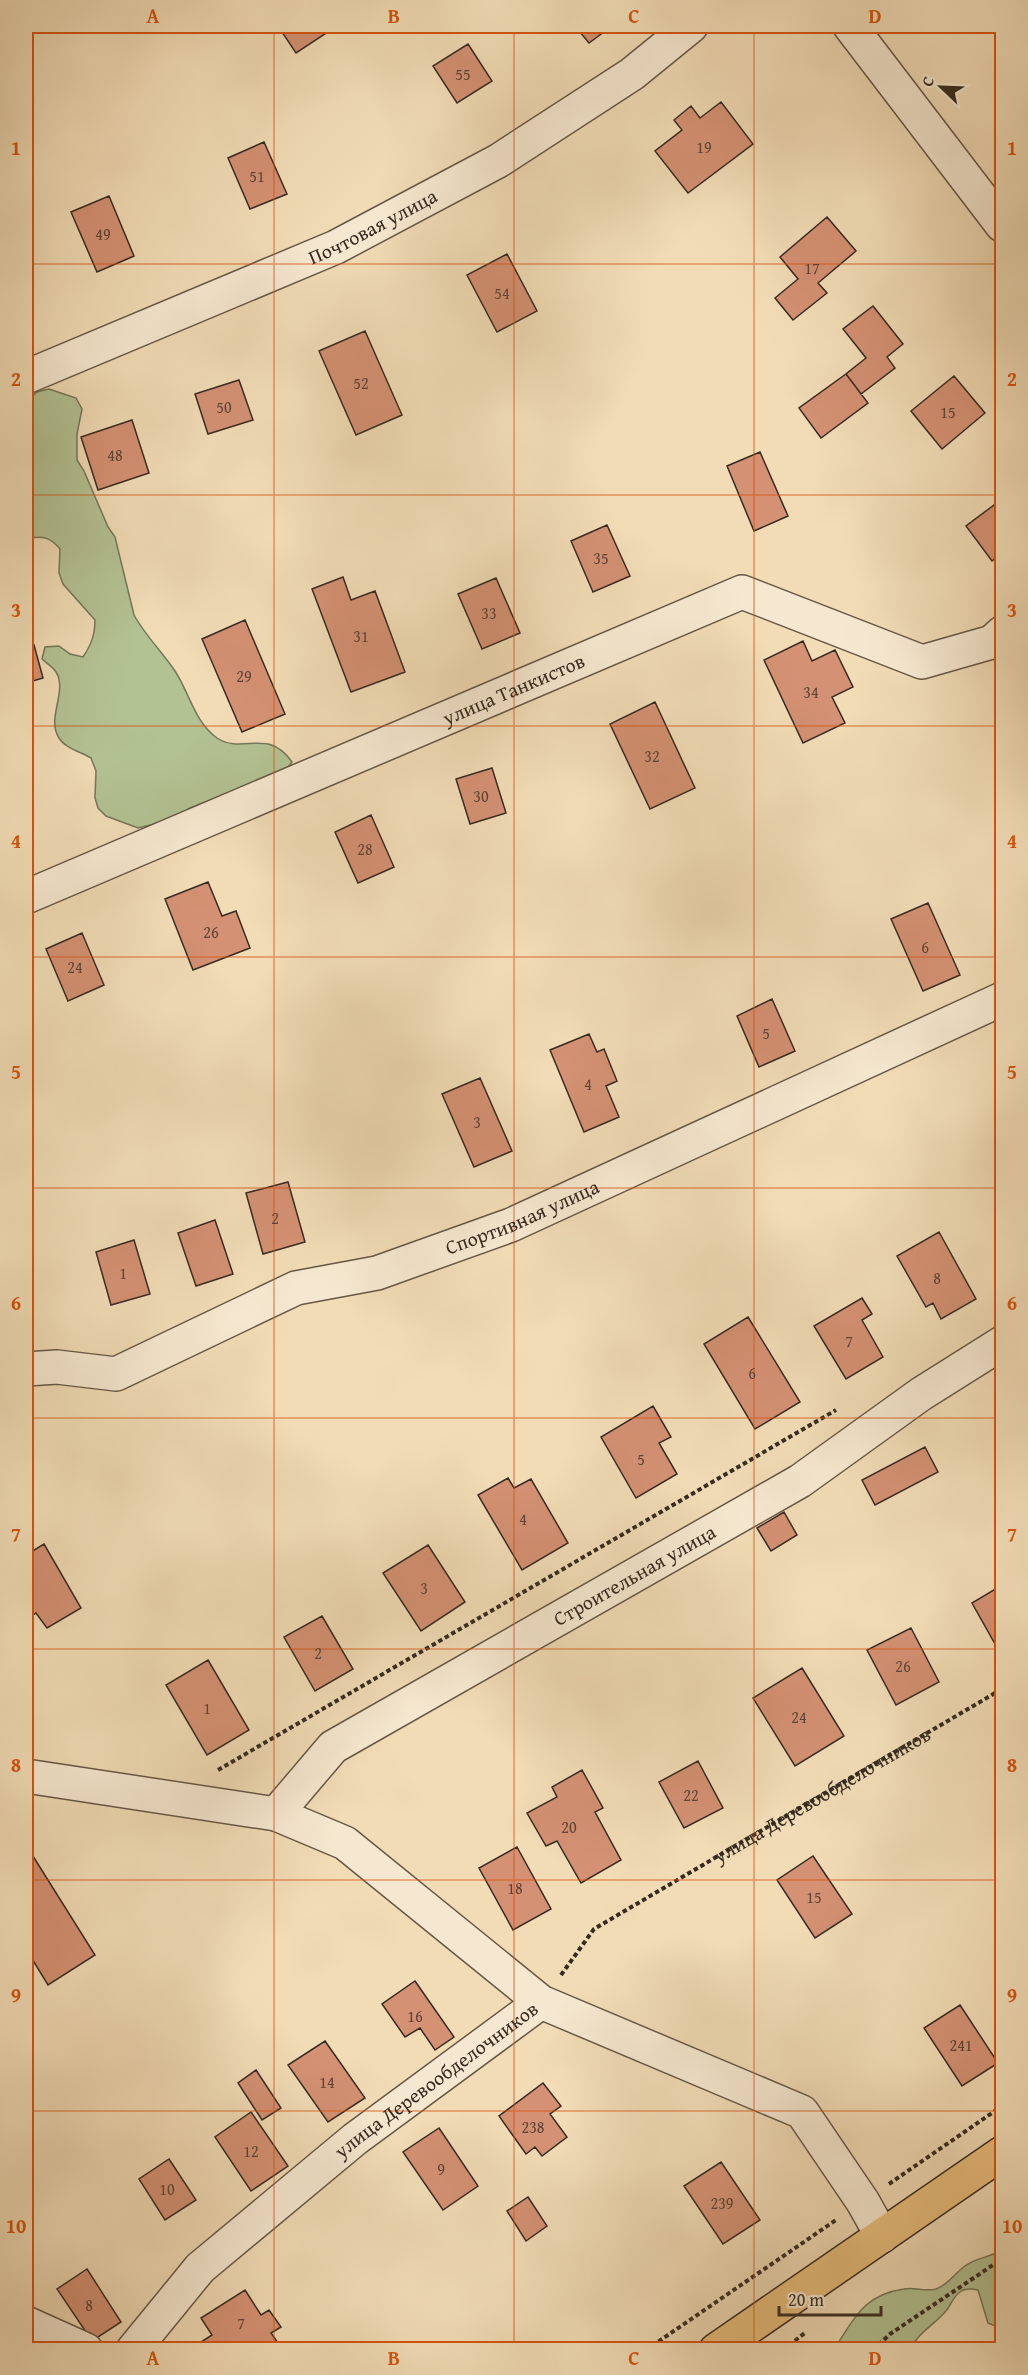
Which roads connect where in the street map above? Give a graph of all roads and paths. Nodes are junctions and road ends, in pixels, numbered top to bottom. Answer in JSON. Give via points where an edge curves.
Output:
{"nodes":[{"id":1,"x":691,"y":26,"type":"edge"},
{"id":2,"x":850,"y":26,"type":"edge"},
{"id":3,"x":1002,"y":225,"type":"edge"},
{"id":4,"x":26,"y":377,"type":"edge"},
{"id":5,"x":1002,"y":633,"type":"edge"},
{"id":6,"x":26,"y":897,"type":"edge"},
{"id":7,"x":1002,"y":999,"type":"edge"},
{"id":8,"x":1002,"y":1343,"type":"edge"},
{"id":9,"x":26,"y":1369,"type":"edge"},
{"id":10,"x":840,"y":1408,"type":"dead end"},
{"id":11,"x":1002,"y":1689,"type":"edge"},
{"id":12,"x":26,"y":1776,"type":"edge"},
{"id":13,"x":171,"y":1798,"type":"junction"},
{"id":14,"x":276,"y":1814,"type":"junction"},
{"id":15,"x":541,"y":2002,"type":"junction"},
{"id":16,"x":1002,"y":2106,"type":"edge"},
{"id":17,"x":1002,"y":2152,"type":"edge"},
{"id":18,"x":863,"y":2202,"type":"junction"},
{"id":19,"x":882,"y":2236,"type":"junction"},
{"id":20,"x":1002,"y":2259,"type":"edge"},
{"id":21,"x":26,"y":2323,"type":"edge"},
{"id":22,"x":86,"y":2349,"type":"edge"},
{"id":23,"x":133,"y":2349,"type":"edge"},
{"id":24,"x":646,"y":2349,"type":"edge"},
{"id":25,"x":716,"y":2349,"type":"edge"},
{"id":26,"x":873,"y":2349,"type":"edge"}],
"edges":[{"from":1,"to":4,"type":"street","name":"Почтовая улица","via":[[632,74],[498,161],[336,247]]},
{"from":2,"to":3,"type":"street"},
{"from":5,"to":6,"type":"street","name":"улица Танкистов","via":[[992,642],[922,662],[742,592]]},
{"from":7,"to":9,"type":"street","name":"Спортивная улица","via":[[511,1225],[377,1273],[296,1288],[116,1374],[57,1367]]},
{"from":8,"to":14,"type":"street","name":"Строительная улица","via":[[921,1394],[800,1480],[333,1746]]},
{"from":10,"to":13,"type":"path"},
{"from":11,"to":15,"type":"path","name":"улица Деревообделочников","via":[[594,1929]]},
{"from":12,"to":13,"type":"street"},
{"from":13,"to":14,"type":"street"},
{"from":14,"to":15,"type":"street","via":[[345,1843]]},
{"from":15,"to":18,"type":"street","via":[[802,2112]]},
{"from":15,"to":23,"type":"street","name":"улица Деревообделочников","via":[[355,2139],[200,2268]]},
{"from":16,"to":18,"type":"path"},
{"from":17,"to":19,"type":"main road"},
{"from":18,"to":19,"type":"street"},
{"from":18,"to":24,"type":"path"},
{"from":19,"to":25,"type":"main road"},
{"from":20,"to":26,"type":"path"},
{"from":21,"to":22,"type":"street"}]}
